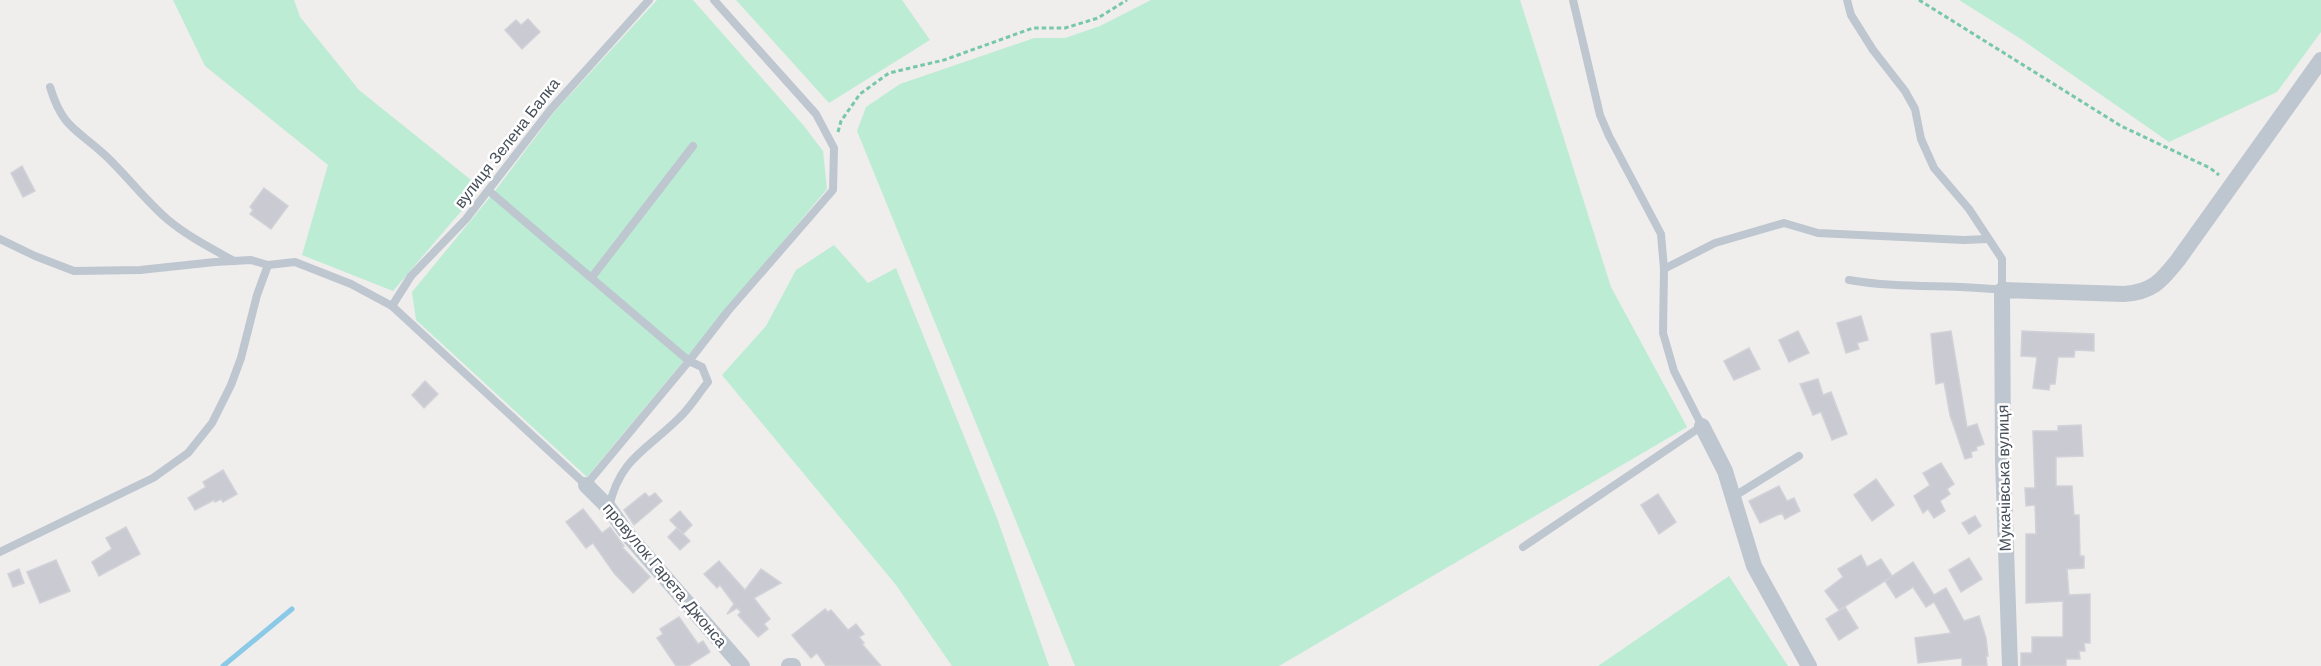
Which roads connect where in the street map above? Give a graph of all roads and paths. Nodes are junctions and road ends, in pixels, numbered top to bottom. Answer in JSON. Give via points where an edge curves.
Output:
{"nodes":[{"id":1,"x":649,"y":0,"type":"edge"},
{"id":2,"x":714,"y":0,"type":"edge"},
{"id":3,"x":1127,"y":0,"type":"edge"},
{"id":4,"x":1573,"y":0,"type":"edge"},
{"id":5,"x":1846,"y":0,"type":"edge"},
{"id":6,"x":1919,"y":0,"type":"edge"},
{"id":7,"x":2321,"y":60,"type":"edge"},
{"id":8,"x":50,"y":87,"type":"dead end"},
{"id":9,"x":693,"y":146,"type":"dead end"},
{"id":10,"x":834,"y":148,"type":"junction"},
{"id":11,"x":2232,"y":186,"type":"junction"},
{"id":12,"x":489,"y":191,"type":"junction"},
{"id":13,"x":0,"y":239,"type":"edge"},
{"id":14,"x":1988,"y":239,"type":"junction"},
{"id":15,"x":234,"y":261,"type":"junction"},
{"id":16,"x":268,"y":265,"type":"junction"},
{"id":17,"x":1664,"y":269,"type":"junction"},
{"id":18,"x":592,"y":277,"type":"junction"},
{"id":19,"x":1849,"y":280,"type":"dead end"},
{"id":20,"x":2002,"y":290,"type":"junction"},
{"id":21,"x":392,"y":306,"type":"junction"},
{"id":22,"x":689,"y":361,"type":"junction"},
{"id":23,"x":1702,"y":426,"type":"junction"},
{"id":24,"x":1799,"y":456,"type":"dead end"},
{"id":25,"x":586,"y":485,"type":"junction"},
{"id":26,"x":1733,"y":497,"type":"junction"},
{"id":27,"x":609,"y":508,"type":"junction"},
{"id":28,"x":1523,"y":547,"type":"dead end"},
{"id":29,"x":0,"y":552,"type":"edge"},
{"id":30,"x":742,"y":666,"type":"edge"},
{"id":31,"x":1809,"y":666,"type":"edge"},
{"id":32,"x":2010,"y":666,"type":"edge"}],
"edges":[{"from":1,"to":12,"type":"lane","name":"вулиця Зелена Балка","via":[[551,109]]},
{"from":2,"to":10,"type":"lane","via":[[816,114]]},
{"from":3,"to":10,"type":"path","via":[[1098,18],[1076,25],[1032,28],[944,60],[890,73],[860,94],[841,122]]},
{"from":4,"to":17,"type":"lane","via":[[1600,116],[1661,234]]},
{"from":5,"to":14,"type":"lane","via":[[1873,50],[1915,109],[1921,139],[1934,168],[1969,209]]},
{"from":6,"to":11,"type":"path","via":[[2121,126],[2210,168]]},
{"from":7,"to":11,"type":"street"},
{"from":8,"to":15,"type":"lane","via":[[68,126],[105,156],[167,219]]},
{"from":9,"to":18,"type":"lane"},
{"from":10,"to":22,"type":"lane","via":[[833,190],[728,310]]},
{"from":11,"to":20,"type":"street","via":[[2159,284],[2139,293]]},
{"from":12,"to":18,"type":"lane"},
{"from":12,"to":21,"type":"lane","name":"вулиця Зелена Балка","via":[[411,276]]},
{"from":13,"to":15,"type":"lane","via":[[74,271],[140,270]]},
{"from":14,"to":17,"type":"lane","via":[[1818,233],[1784,223],[1715,243]]},
{"from":14,"to":20,"type":"lane","via":[[2002,259]]},
{"from":15,"to":16,"type":"lane"},
{"from":16,"to":21,"type":"lane","via":[[295,262],[351,284]]},
{"from":16,"to":29,"type":"lane","via":[[231,385],[212,423],[188,453],[153,478]]},
{"from":17,"to":23,"type":"lane","via":[[1664,333],[1674,371]]},
{"from":18,"to":22,"type":"lane"},
{"from":19,"to":20,"type":"lane"},
{"from":20,"to":32,"type":"street","name":"Мукачівська вулиця"},
{"from":21,"to":25,"type":"lane"},
{"from":22,"to":25,"type":"lane"},
{"from":22,"to":27,"type":"lane","via":[[702,367],[708,382],[680,418],[625,468],[614,486]]},
{"from":23,"to":26,"type":"street","via":[[1725,471]]},
{"from":23,"to":28,"type":"lane"},
{"from":24,"to":26,"type":"lane"},
{"from":25,"to":27,"type":"street","name":"провулок Гарета Джонса"},
{"from":26,"to":31,"type":"street","via":[[1754,566]]},
{"from":27,"to":30,"type":"street","name":"провулок Гарета Джонса"}]}
